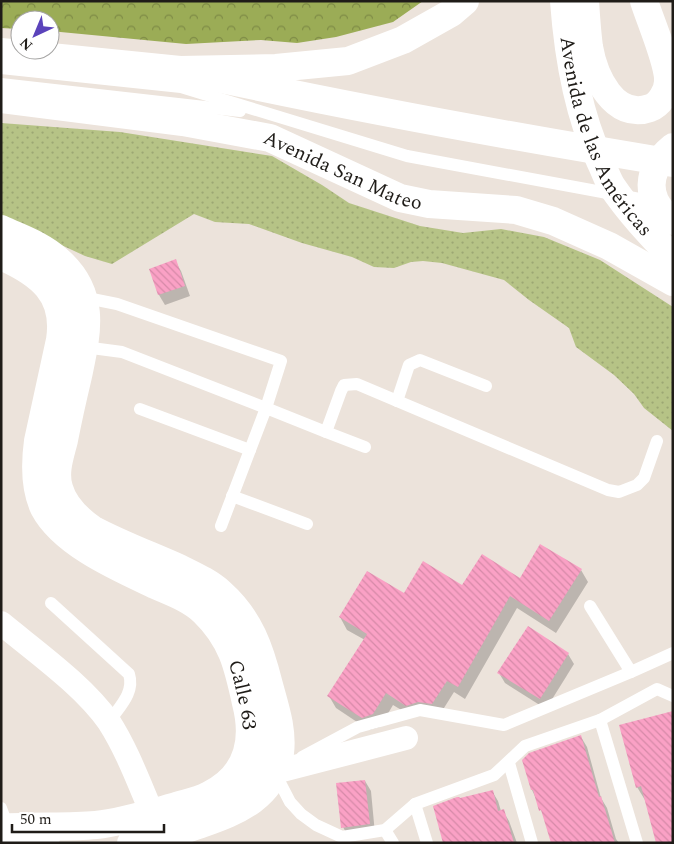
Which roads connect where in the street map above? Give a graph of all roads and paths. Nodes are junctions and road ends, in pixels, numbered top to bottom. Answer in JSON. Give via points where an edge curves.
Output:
{"nodes":[{"id":1,"x":465,"y":1,"type":"edge"},
{"id":2,"x":564,"y":1,"type":"edge"},
{"id":3,"x":585,"y":1,"type":"edge"},
{"id":4,"x":644,"y":1,"type":"edge"},
{"id":5,"x":654,"y":1,"type":"edge"},
{"id":6,"x":673,"y":26,"type":"edge"},
{"id":7,"x":1,"y":52,"type":"edge"},
{"id":8,"x":1,"y":68,"type":"edge"},
{"id":9,"x":180,"y":70,"type":"junction"},
{"id":10,"x":1,"y":84,"type":"edge"},
{"id":11,"x":1,"y":99,"type":"edge"},
{"id":12,"x":272,"y":114,"type":"junction"},
{"id":13,"x":673,"y":146,"type":"edge"},
{"id":14,"x":673,"y":163,"type":"edge"},
{"id":15,"x":673,"y":205,"type":"edge"},
{"id":16,"x":673,"y":222,"type":"edge"},
{"id":17,"x":1,"y":229,"type":"edge"},
{"id":18,"x":1,"y":241,"type":"edge"},
{"id":19,"x":1,"y":256,"type":"edge"},
{"id":20,"x":673,"y":258,"type":"edge"},
{"id":21,"x":673,"y":282,"type":"edge"},
{"id":22,"x":82,"y":297,"type":"junction"},
{"id":23,"x":84,"y":347,"type":"junction"},
{"id":24,"x":486,"y":386,"type":"dead end"},
{"id":25,"x":397,"y":401,"type":"junction"},
{"id":26,"x":266,"y":408,"type":"junction"},
{"id":27,"x":140,"y":410,"type":"dead end"},
{"id":28,"x":326,"y":432,"type":"junction"},
{"id":29,"x":657,"y":441,"type":"dead end"},
{"id":30,"x":365,"y":447,"type":"dead end"},
{"id":31,"x":250,"y":450,"type":"junction"},
{"id":32,"x":232,"y":496,"type":"junction"},
{"id":33,"x":307,"y":524,"type":"dead end"},
{"id":34,"x":220,"y":526,"type":"dead end"},
{"id":35,"x":200,"y":592,"type":"dead end"},
{"id":36,"x":222,"y":602,"type":"junction"},
{"id":37,"x":51,"y":603,"type":"dead end"},
{"id":38,"x":590,"y":606,"type":"dead end"},
{"id":39,"x":1,"y":623,"type":"edge"},
{"id":40,"x":673,"y":653,"type":"edge"},
{"id":41,"x":250,"y":664,"type":"dead end"},
{"id":42,"x":631,"y":672,"type":"junction"},
{"id":43,"x":673,"y":696,"type":"edge"},
{"id":44,"x":259,"y":698,"type":"dead end"},
{"id":45,"x":600,"y":720,"type":"junction"},
{"id":46,"x":109,"y":722,"type":"junction"},
{"id":47,"x":406,"y":738,"type":"dead end"},
{"id":48,"x":508,"y":763,"type":"junction"},
{"id":49,"x":275,"y":772,"type":"junction"},
{"id":50,"x":415,"y":804,"type":"junction"},
{"id":51,"x":152,"y":813,"type":"junction"},
{"id":52,"x":4,"y":826,"type":"edge"},
{"id":53,"x":385,"y":830,"type":"junction"},
{"id":54,"x":161,"y":841,"type":"edge"},
{"id":55,"x":131,"y":843,"type":"edge"},
{"id":56,"x":392,"y":843,"type":"edge"},
{"id":57,"x":427,"y":843,"type":"edge"},
{"id":58,"x":532,"y":843,"type":"edge"},
{"id":59,"x":637,"y":843,"type":"edge"}],
"edges":[{"from":1,"to":9,"type":"main road","via":[[451,13],[403,40],[348,61],[276,68]]},
{"from":2,"to":20,"type":"main road","name":"Avenida de las Américas","via":[[566,38],[589,137],[611,184],[644,228]]},
{"from":3,"to":4,"type":"main road","via":[[589,48],[596,70],[612,100],[632,111],[656,106],[668,82],[666,66]]},
{"from":5,"to":6,"type":"main road"},
{"from":7,"to":9,"type":"main road"},
{"from":8,"to":12,"type":"lane","via":[[181,87]]},
{"from":9,"to":14,"type":"main road","via":[[542,142]]},
{"from":10,"to":12,"type":"lane"},
{"from":11,"to":21,"type":"main road","name":"Avenida San Mateo","via":[[183,122],[270,138],[400,198],[429,204],[516,210],[553,221],[609,246]]},
{"from":12,"to":15,"type":"lane","via":[[407,156]]},
{"from":13,"to":16,"type":"main road","via":[[657,165],[651,190],[654,201]]},
{"from":17,"to":22,"type":"main road","name":"Calle 63","via":[[43,248],[58,260],[70,273]]},
{"from":18,"to":35,"type":"lane","via":[[50,272],[69,307],[71,331],[46,467],[46,479],[60,514],[87,538]]},
{"from":19,"to":51,"type":"main road","name":"Calle 63","via":[[31,271],[44,282],[60,311],[60,340],[36,456],[37,483],[45,509],[54,522],[80,545],[202,610],[226,639],[236,662],[251,730],[243,764],[220,790]]},
{"from":22,"to":23,"type":"main road","name":"Calle 63","via":[[87,320]]},
{"from":22,"to":26,"type":"lane","via":[[117,304],[281,361]]},
{"from":23,"to":26,"type":"lane","via":[[122,352]]},
{"from":23,"to":36,"type":"main road","name":"Calle 63","via":[[57,466],[63,498],[92,529],[205,582]]},
{"from":24,"to":25,"type":"lane","via":[[420,360],[409,365]]},
{"from":25,"to":28,"type":"lane","via":[[357,384],[344,385]]},
{"from":25,"to":29,"type":"lane","via":[[619,492],[637,485],[644,478]]},
{"from":26,"to":28,"type":"lane"},
{"from":26,"to":31,"type":"lane"},
{"from":27,"to":31,"type":"lane"},
{"from":28,"to":30,"type":"lane"},
{"from":31,"to":32,"type":"lane"},
{"from":32,"to":33,"type":"lane"},
{"from":32,"to":34,"type":"lane"},
{"from":36,"to":41,"type":"lane","via":[[242,640]]},
{"from":36,"to":49,"type":"main road","name":"Calle 63","via":[[245,619],[262,656],[280,736]]},
{"from":37,"to":46,"type":"lane","via":[[129,674],[131,688]]},
{"from":38,"to":42,"type":"lane"},
{"from":39,"to":46,"type":"street","via":[[81,690]]},
{"from":40,"to":42,"type":"lane"},
{"from":42,"to":49,"type":"lane","via":[[504,725],[420,710],[358,727]]},
{"from":43,"to":45,"type":"lane","via":[[657,689]]},
{"from":44,"to":52,"type":"lane","via":[[266,730],[263,755],[247,785],[229,800],[170,821],[97,836]]},
{"from":45,"to":48,"type":"lane","via":[[525,746]]},
{"from":45,"to":59,"type":"lane"},
{"from":46,"to":51,"type":"street"},
{"from":47,"to":49,"type":"street"},
{"from":48,"to":50,"type":"lane","via":[[494,775]]},
{"from":48,"to":58,"type":"lane"},
{"from":49,"to":53,"type":"lane","via":[[290,802],[316,825],[342,836]]},
{"from":49,"to":54,"type":"main road","name":"Calle 63","via":[[259,795],[247,805]]},
{"from":50,"to":53,"type":"lane"},
{"from":50,"to":57,"type":"lane"},
{"from":51,"to":52,"type":"main road","name":"Calle 63","via":[[96,825]]},
{"from":53,"to":56,"type":"lane"},
{"from":54,"to":55,"type":"main road","name":"Calle 63"}]}
